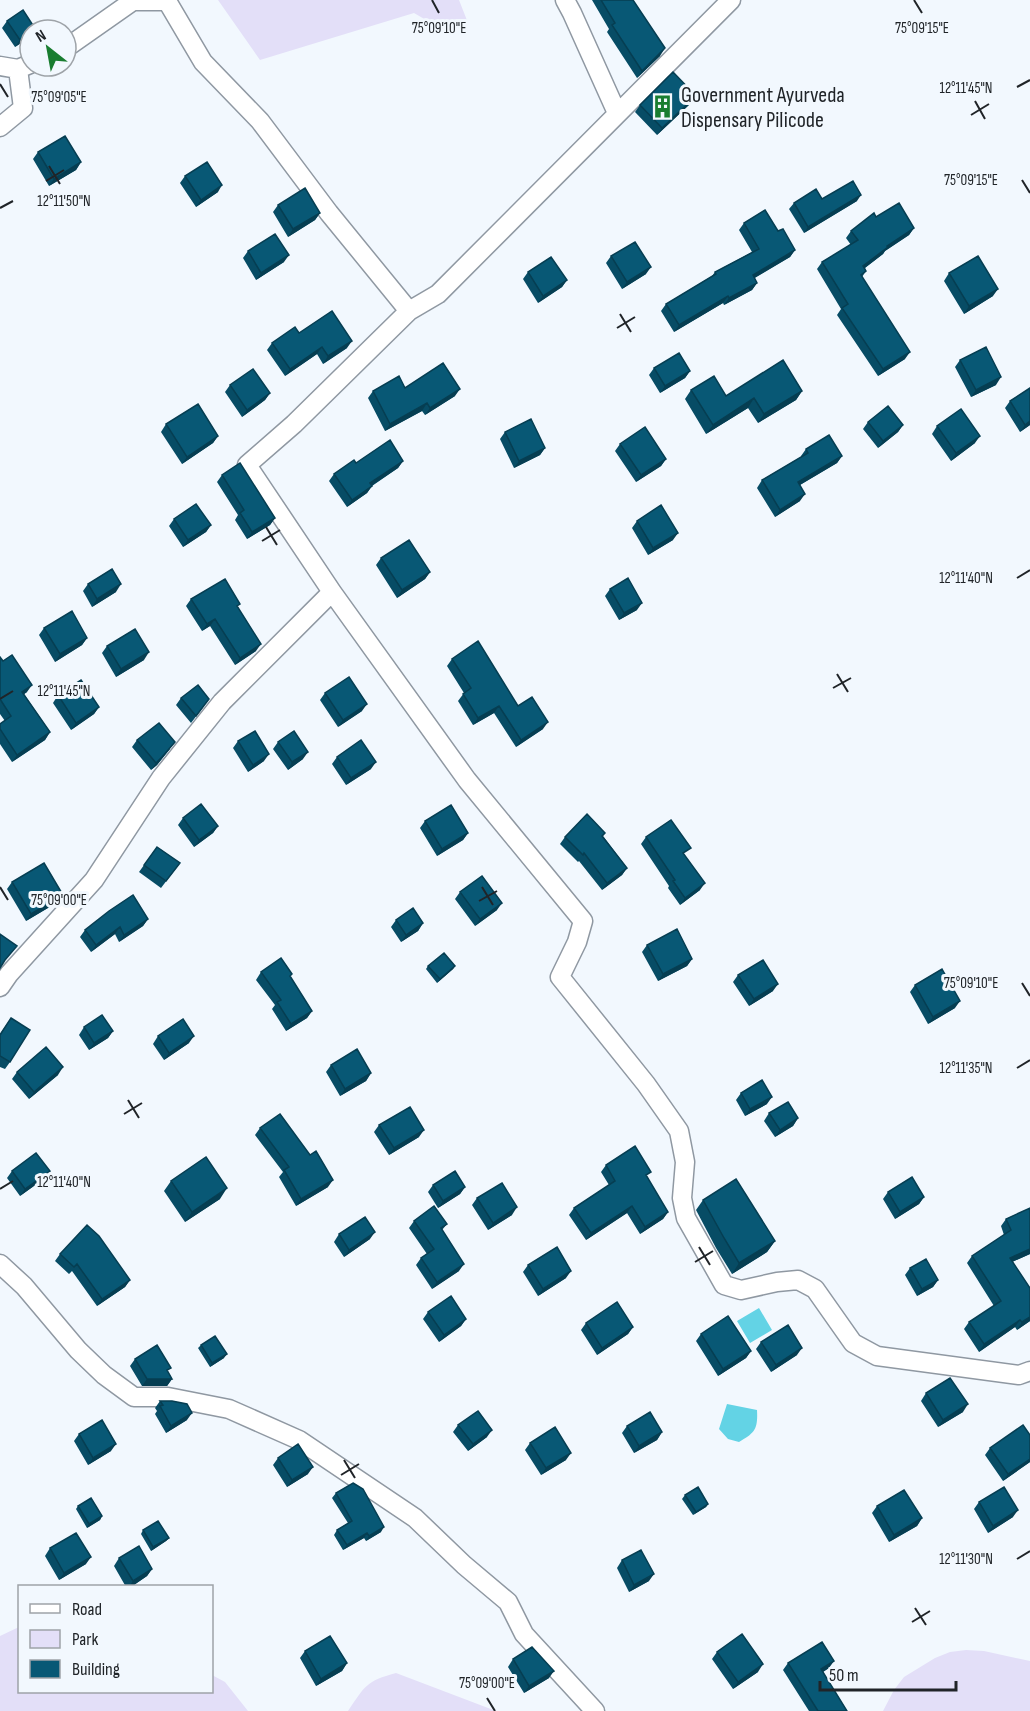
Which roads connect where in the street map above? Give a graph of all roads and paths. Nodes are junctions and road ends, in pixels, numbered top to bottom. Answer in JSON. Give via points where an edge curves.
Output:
{"nodes":[{"id":1,"x":565,"y":0,"type":"edge"},
{"id":2,"x":731,"y":0,"type":"edge"},
{"id":3,"x":78,"y":40,"type":"edge"},
{"id":4,"x":16,"y":66,"type":"edge"},
{"id":5,"x":617,"y":113,"type":"junction"},
{"id":6,"x":0,"y":127,"type":"edge"},
{"id":7,"x":409,"y":311,"type":"junction"},
{"id":8,"x":332,"y":592,"type":"junction"},
{"id":9,"x":0,"y":987,"type":"edge"},
{"id":10,"x":0,"y":1264,"type":"edge"},
{"id":11,"x":1030,"y":1371,"type":"edge"},
{"id":12,"x":595,"y":1711,"type":"edge"}],
"edges":[{"from":1,"to":5,"type":"street"},
{"from":2,"to":5,"type":"street"},
{"from":3,"to":7,"type":"street","via":[[133,1],[167,1],[203,62],[260,121]]},
{"from":4,"to":6,"type":"street","via":[[23,108]]},
{"from":5,"to":7,"type":"street","via":[[438,294]]},
{"from":7,"to":8,"type":"street","via":[[247,465]]},
{"from":8,"to":9,"type":"street","via":[[222,702],[161,777],[94,880]]},
{"from":8,"to":11,"type":"street","via":[[467,780],[582,921],[577,942],[560,977],[679,1131],[685,1162],[682,1198],[686,1218],[724,1285],[741,1290],[798,1280],[815,1288],[852,1343],[877,1356],[1019,1375]]},
{"from":10,"to":12,"type":"street","via":[[78,1350],[134,1397],[168,1397],[229,1408],[299,1440],[415,1518],[508,1602],[524,1634]]}]}
